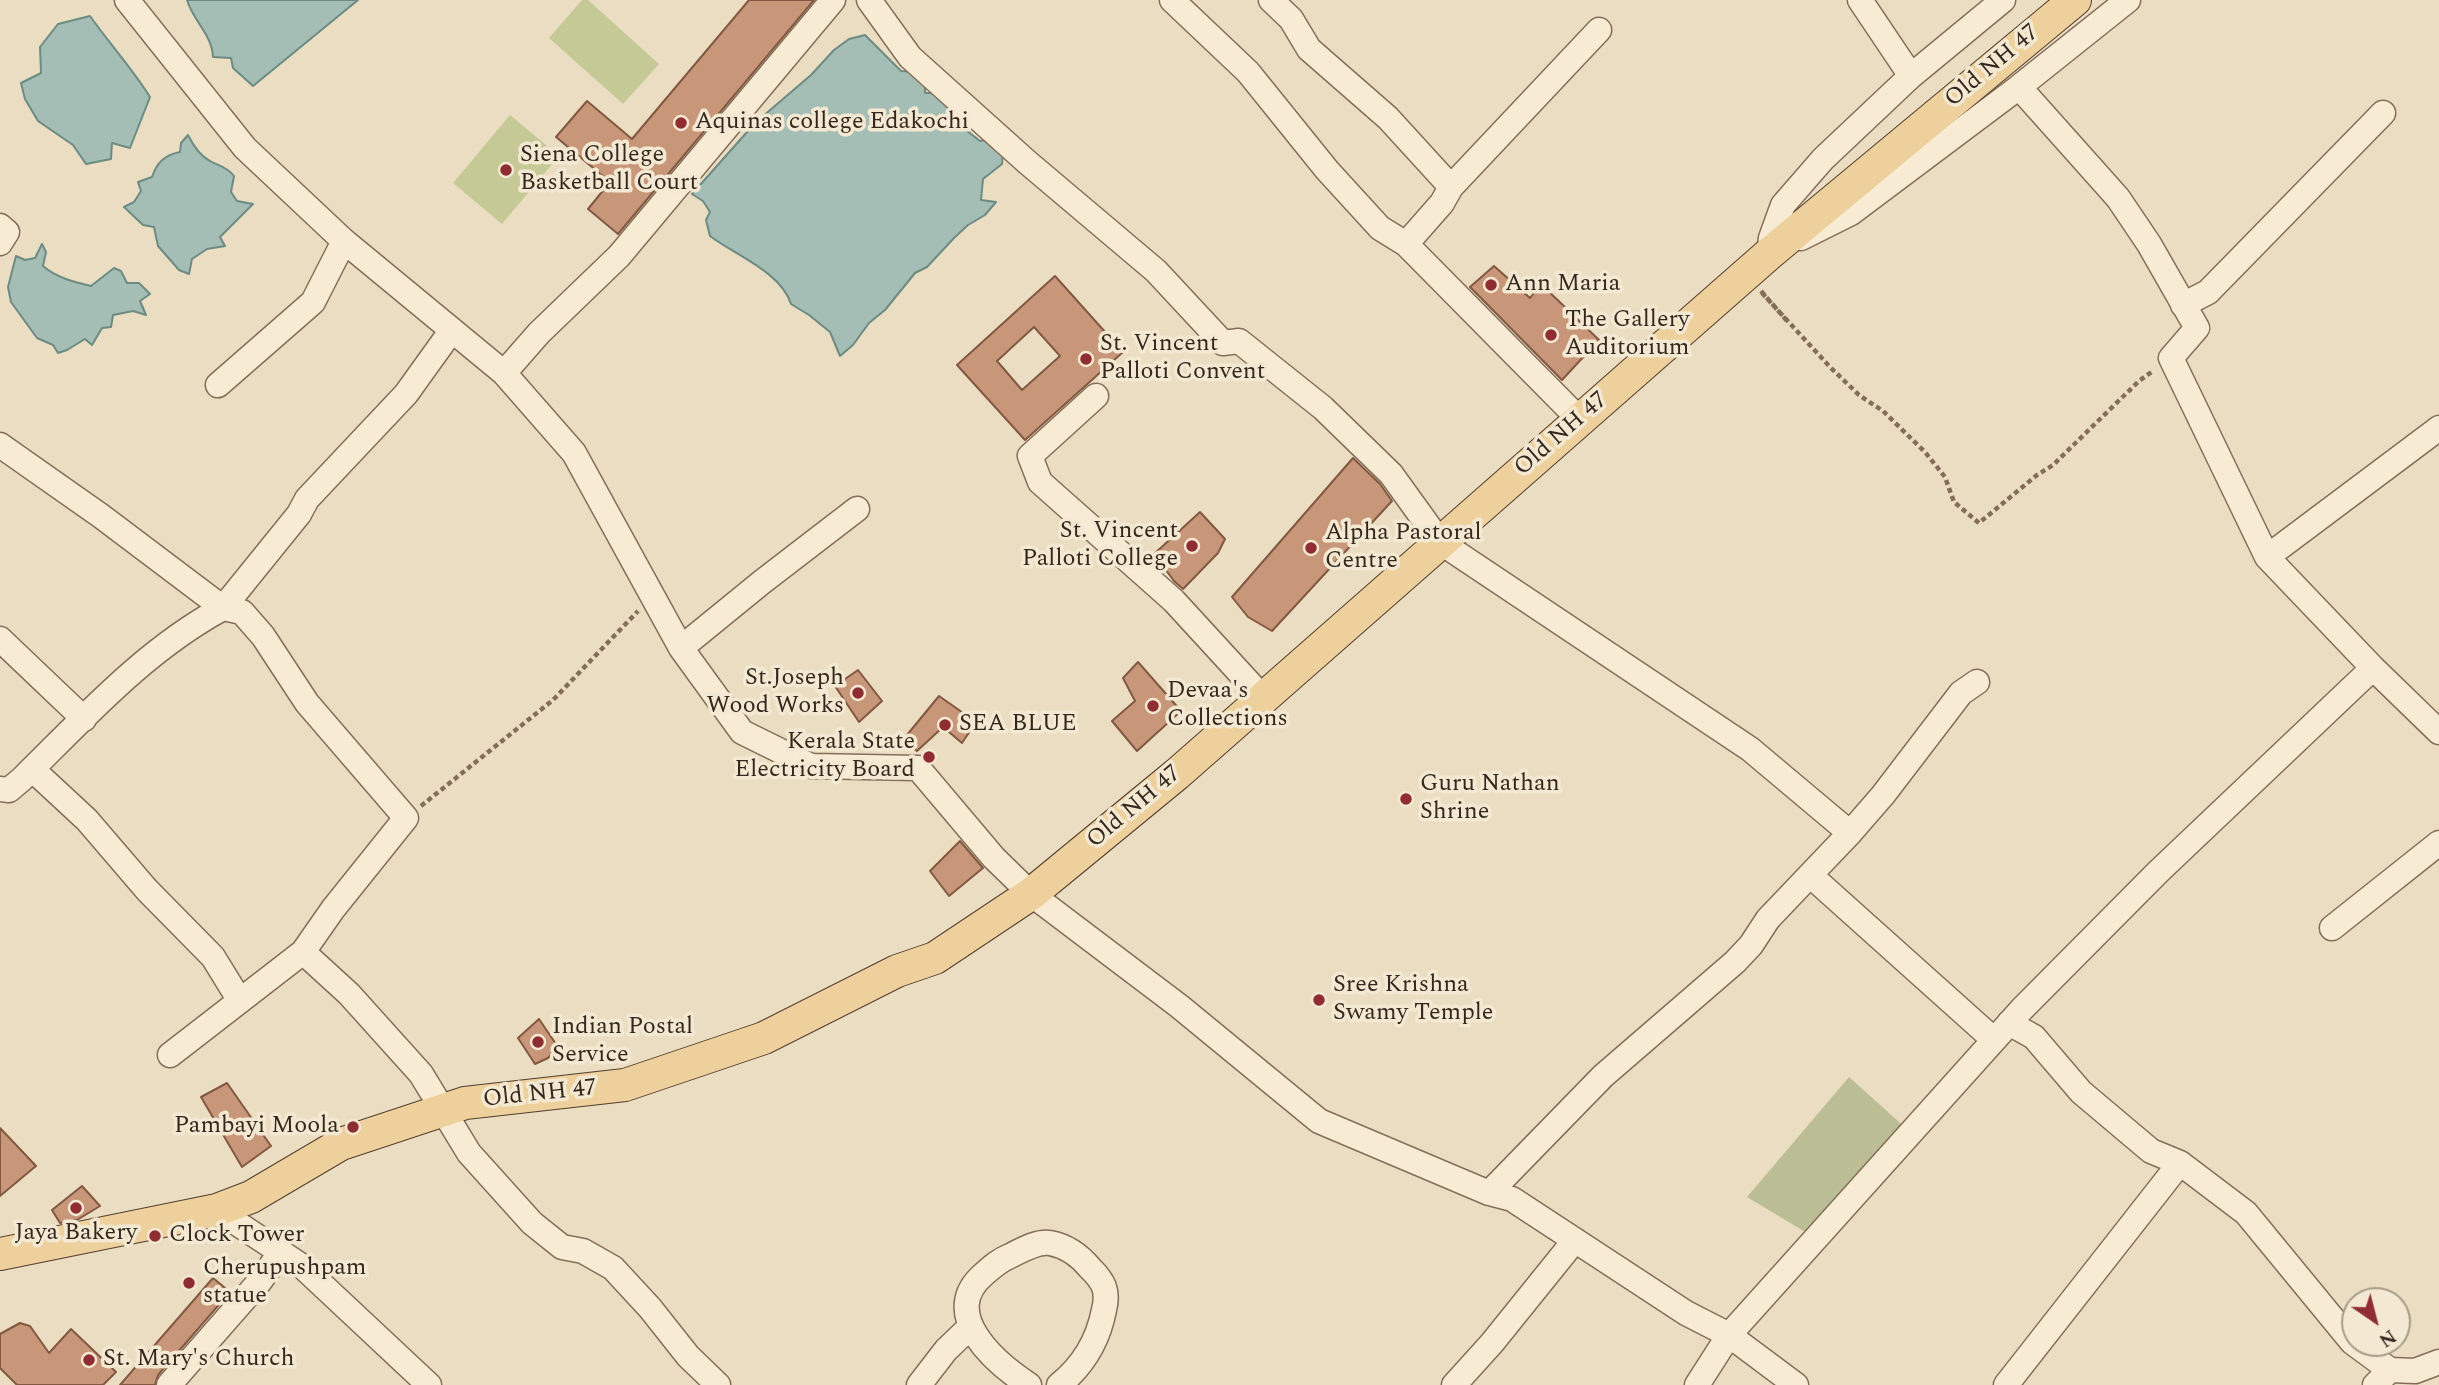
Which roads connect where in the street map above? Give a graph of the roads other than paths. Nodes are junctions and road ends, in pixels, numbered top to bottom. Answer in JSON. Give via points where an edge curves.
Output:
{"nodes":[{"id":1,"x":127,"y":0,"type":"edge"},
{"id":2,"x":833,"y":0,"type":"edge"},
{"id":3,"x":869,"y":0,"type":"edge"},
{"id":4,"x":1172,"y":0,"type":"edge"},
{"id":5,"x":1271,"y":0,"type":"edge"},
{"id":6,"x":1860,"y":0,"type":"edge"},
{"id":7,"x":2003,"y":0,"type":"edge"},
{"id":8,"x":2075,"y":0,"type":"edge"},
{"id":9,"x":2128,"y":0,"type":"edge"},
{"id":10,"x":1599,"y":30,"type":"dead end"},
{"id":11,"x":1911,"y":76,"type":"junction"},
{"id":12,"x":2019,"y":87,"type":"junction"},
{"id":13,"x":2383,"y":113,"type":"dead end"},
{"id":14,"x":1451,"y":187,"type":"junction"},
{"id":15,"x":0,"y":226,"type":"edge"},
{"id":16,"x":344,"y":241,"type":"junction"},
{"id":17,"x":0,"y":243,"type":"edge"},
{"id":18,"x":1406,"y":244,"type":"junction"},
{"id":19,"x":1758,"y":264,"type":"junction"},
{"id":20,"x":2183,"y":305,"type":"junction"},
{"id":21,"x":452,"y":330,"type":"junction"},
{"id":22,"x":504,"y":373,"type":"junction"},
{"id":23,"x":218,"y":385,"type":"dead end"},
{"id":24,"x":1096,"y":396,"type":"dead end"},
{"id":25,"x":1580,"y":419,"type":"junction"},
{"id":26,"x":2439,"y":428,"type":"edge"},
{"id":27,"x":0,"y":445,"type":"edge"},
{"id":28,"x":857,"y":509,"type":"dead end"},
{"id":29,"x":1440,"y":542,"type":"junction"},
{"id":30,"x":2267,"y":557,"type":"junction"},
{"id":31,"x":223,"y":608,"type":"junction"},
{"id":32,"x":0,"y":639,"type":"edge"},
{"id":33,"x":681,"y":648,"type":"junction"},
{"id":34,"x":2373,"y":668,"type":"junction"},
{"id":35,"x":1978,"y":682,"type":"dead end"},
{"id":36,"x":1263,"y":698,"type":"junction"},
{"id":37,"x":83,"y":719,"type":"junction"},
{"id":38,"x":2439,"y":732,"type":"edge"},
{"id":39,"x":32,"y":769,"type":"junction"},
{"id":40,"x":0,"y":789,"type":"edge"},
{"id":41,"x":1850,"y":833,"type":"junction"},
{"id":42,"x":2439,"y":843,"type":"edge"},
{"id":43,"x":1810,"y":874,"type":"junction"},
{"id":44,"x":1031,"y":894,"type":"junction"},
{"id":45,"x":2332,"y":928,"type":"dead end"},
{"id":46,"x":303,"y":952,"type":"junction"},
{"id":47,"x":240,"y":1001,"type":"junction"},
{"id":48,"x":2001,"y":1031,"type":"junction"},
{"id":49,"x":170,"y":1055,"type":"dead end"},
{"id":50,"x":444,"y":1112,"type":"junction"},
{"id":51,"x":2180,"y":1163,"type":"junction"},
{"id":52,"x":1489,"y":1194,"type":"junction"},
{"id":53,"x":217,"y":1210,"type":"junction"},
{"id":54,"x":1575,"y":1240,"type":"junction"},
{"id":55,"x":281,"y":1252,"type":"junction"},
{"id":56,"x":0,"y":1254,"type":"edge"},
{"id":57,"x":970,"y":1327,"type":"junction"},
{"id":58,"x":1729,"y":1335,"type":"junction"},
{"id":59,"x":2439,"y":1362,"type":"edge"},
{"id":60,"x":2383,"y":1377,"type":"edge"},
{"id":61,"x":169,"y":1385,"type":"edge"},
{"id":62,"x":429,"y":1385,"type":"edge"},
{"id":63,"x":718,"y":1385,"type":"edge"},
{"id":64,"x":919,"y":1385,"type":"edge"},
{"id":65,"x":1029,"y":1385,"type":"edge"},
{"id":66,"x":1059,"y":1385,"type":"edge"},
{"id":67,"x":1454,"y":1385,"type":"edge"},
{"id":68,"x":1697,"y":1385,"type":"edge"},
{"id":69,"x":1796,"y":1385,"type":"edge"},
{"id":70,"x":2006,"y":1385,"type":"edge"}],
"edges":[{"from":1,"to":16,"type":"street","via":[[246,148]]},
{"from":2,"to":22,"type":"street","via":[[619,256]]},
{"from":3,"to":29,"type":"street","via":[[910,57],[1156,271],[1223,343],[1239,341],[1323,408],[1391,474]]},
{"from":4,"to":18,"type":"street","via":[[1248,72],[1380,228]]},
{"from":5,"to":14,"type":"street","via":[[1291,19],[1309,49],[1388,118]]},
{"from":6,"to":11,"type":"street"},
{"from":7,"to":11,"type":"street"},
{"from":8,"to":19,"type":"main road","name":"Old NH 47"},
{"from":9,"to":12,"type":"street"},
{"from":10,"to":14,"type":"street"},
{"from":11,"to":19,"type":"street","via":[[1823,159],[1783,205]]},
{"from":12,"to":19,"type":"street","via":[[1851,213]]},
{"from":12,"to":20,"type":"street","via":[[2118,198]]},
{"from":13,"to":20,"type":"street","via":[[2208,292]]},
{"from":14,"to":18,"type":"street"},
{"from":15,"to":17,"type":"street","via":[[7,232]]},
{"from":16,"to":21,"type":"street"},
{"from":16,"to":23,"type":"street","via":[[313,302]]},
{"from":18,"to":25,"type":"street"},
{"from":19,"to":25,"type":"main road","name":"Old NH 47"},
{"from":20,"to":30,"type":"street","via":[[2197,328],[2171,358]]},
{"from":21,"to":22,"type":"street"},
{"from":21,"to":31,"type":"street","via":[[406,394],[307,499]]},
{"from":22,"to":33,"type":"street","via":[[574,453]]},
{"from":24,"to":36,"type":"street","via":[[1030,456],[1040,482],[1174,601]]},
{"from":25,"to":29,"type":"main road","name":"Old NH 47"},
{"from":26,"to":30,"type":"street"},
{"from":27,"to":31,"type":"street"},
{"from":28,"to":33,"type":"street"},
{"from":29,"to":36,"type":"main road","name":"Old NH 47"},
{"from":29,"to":41,"type":"street","via":[[1750,748]]},
{"from":30,"to":34,"type":"street"},
{"from":31,"to":37,"type":"street","via":[[160,649]]},
{"from":31,"to":46,"type":"street","via":[[242,612],[263,636],[307,703],[406,818]]},
{"from":32,"to":37,"type":"street"},
{"from":33,"to":44,"type":"street","via":[[742,732],[811,766],[918,768]]},
{"from":34,"to":38,"type":"street"},
{"from":34,"to":48,"type":"street","via":[[2158,872]]},
{"from":35,"to":41,"type":"street","via":[[1961,693]]},
{"from":36,"to":44,"type":"main road","name":"Old NH 47"},
{"from":37,"to":39,"type":"street"},
{"from":39,"to":40,"type":"street","via":[[9,790]]},
{"from":39,"to":47,"type":"street","via":[[87,820],[213,957]]},
{"from":41,"to":43,"type":"street"},
{"from":42,"to":45,"type":"street"},
{"from":43,"to":48,"type":"street"},
{"from":43,"to":52,"type":"street","via":[[1735,962],[1603,1076]]},
{"from":44,"to":50,"type":"main road","name":"Old NH 47","via":[[935,958],[897,971],[764,1038],[625,1085],[465,1103]]},
{"from":44,"to":52,"type":"street","via":[[1179,1006],[1319,1121]]},
{"from":46,"to":47,"type":"street"},
{"from":46,"to":50,"type":"street","via":[[390,1037],[422,1074]]},
{"from":47,"to":49,"type":"street"},
{"from":48,"to":51,"type":"street","via":[[2034,1037],[2108,1116],[2151,1151]]},
{"from":48,"to":58,"type":"street"},
{"from":50,"to":53,"type":"main road","name":"Old NH 47","via":[[341,1144],[251,1197]]},
{"from":50,"to":63,"type":"street","via":[[469,1153],[533,1223],[562,1247],[583,1251],[613,1268]]},
{"from":51,"to":60,"type":"street","via":[[2246,1213]]},
{"from":51,"to":70,"type":"street"},
{"from":52,"to":54,"type":"street","via":[[1512,1199]]},
{"from":53,"to":55,"type":"street"},
{"from":53,"to":56,"type":"main road","name":"Old NH 47"},
{"from":54,"to":58,"type":"street","via":[[1686,1313]]},
{"from":54,"to":67,"type":"street"},
{"from":55,"to":61,"type":"street"},
{"from":55,"to":62,"type":"street","via":[[303,1267]]},
{"from":57,"to":64,"type":"street"},
{"from":57,"to":65,"type":"street","via":[[1005,1369]]},
{"from":57,"to":66,"type":"street","via":[[966,1296],[975,1281],[999,1261],[1048,1242],[1068,1249],[1104,1282],[1107,1297],[1092,1347],[1076,1372]]},
{"from":58,"to":68,"type":"street"},
{"from":58,"to":69,"type":"street"},
{"from":59,"to":60,"type":"street"}]}
